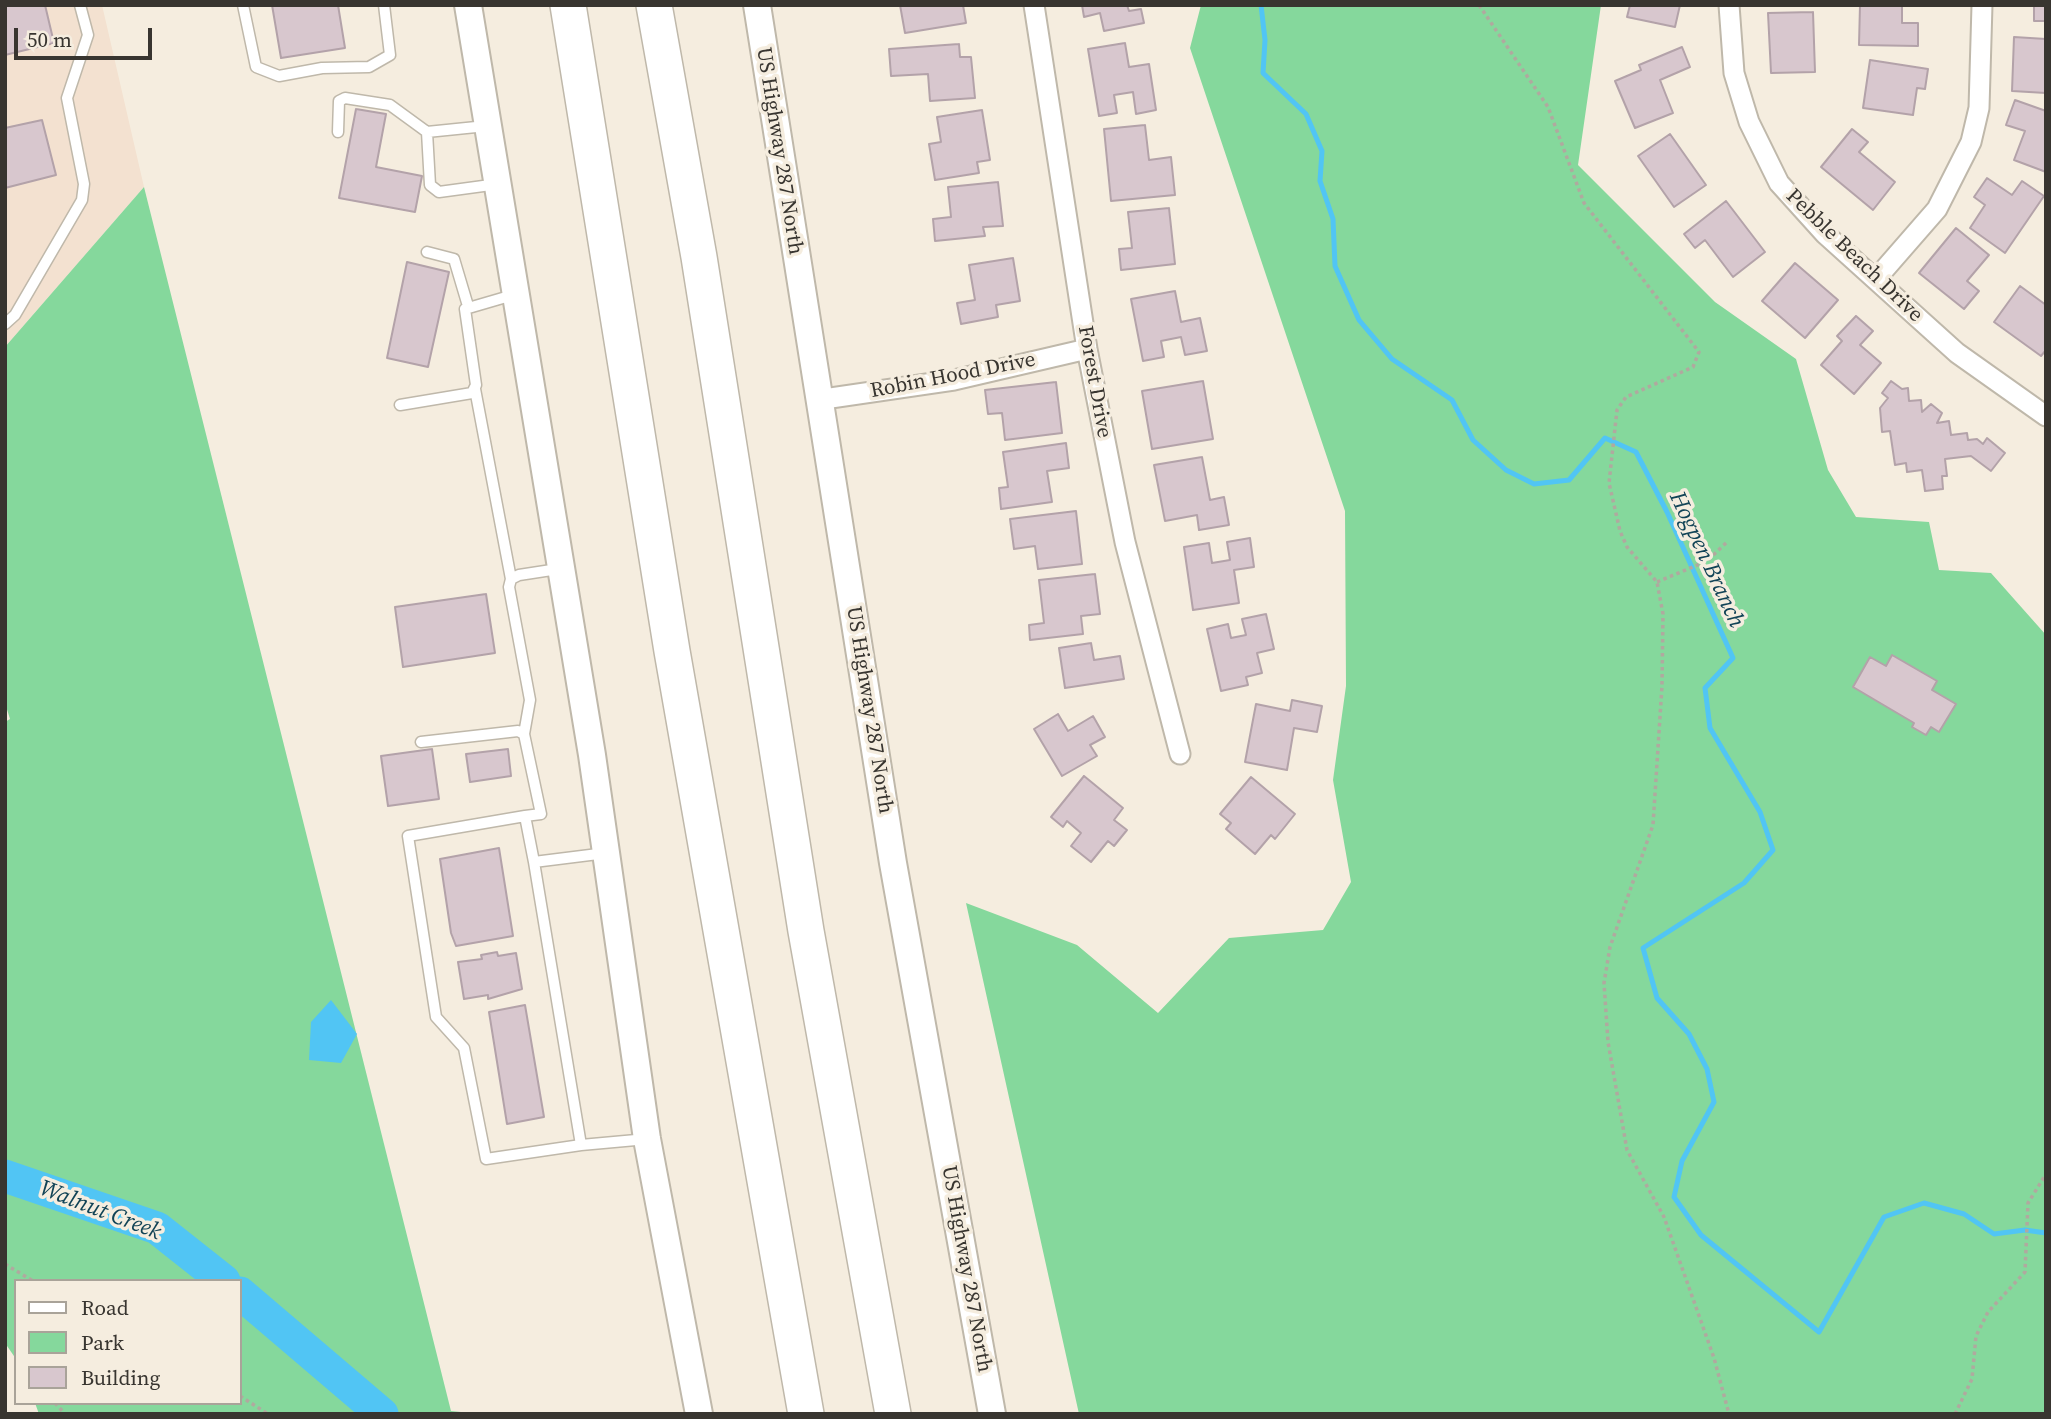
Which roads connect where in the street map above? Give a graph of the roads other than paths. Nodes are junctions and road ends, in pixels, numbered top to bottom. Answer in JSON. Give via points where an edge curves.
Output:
{"nodes":[{"id":1,"x":80,"y":5,"type":"edge"},
{"id":2,"x":243,"y":5,"type":"edge"},
{"id":3,"x":383,"y":5,"type":"edge"},
{"id":4,"x":468,"y":5,"type":"edge"},
{"id":5,"x":654,"y":5,"type":"edge"},
{"id":6,"x":757,"y":5,"type":"edge"},
{"id":7,"x":1034,"y":5,"type":"edge"},
{"id":8,"x":1729,"y":5,"type":"edge"},
{"id":9,"x":1982,"y":5,"type":"edge"},
{"id":10,"x":564,"y":14,"type":"edge"},
{"id":11,"x":489,"y":125,"type":"junction"},
{"id":12,"x":338,"y":132,"type":"dead end"},
{"id":13,"x":427,"y":132,"type":"junction"},
{"id":14,"x":498,"y":183,"type":"junction"},
{"id":15,"x":427,"y":252,"type":"dead end"},
{"id":16,"x":1876,"y":279,"type":"junction"},
{"id":17,"x":517,"y":294,"type":"junction"},
{"id":18,"x":468,"y":306,"type":"junction"},
{"id":19,"x":5,"y":324,"type":"edge"},
{"id":20,"x":1087,"y":349,"type":"junction"},
{"id":21,"x":475,"y":389,"type":"junction"},
{"id":22,"x":817,"y":400,"type":"junction"},
{"id":23,"x":400,"y":405,"type":"dead end"},
{"id":24,"x":2046,"y":416,"type":"edge"},
{"id":25,"x":562,"y":569,"type":"junction"},
{"id":26,"x":511,"y":579,"type":"junction"},
{"id":27,"x":524,"y":734,"type":"junction"},
{"id":28,"x":421,"y":743,"type":"dead end"},
{"id":29,"x":1180,"y":754,"type":"dead end"},
{"id":30,"x":525,"y":816,"type":"junction"},
{"id":31,"x":606,"y":853,"type":"junction"},
{"id":32,"x":534,"y":862,"type":"junction"},
{"id":33,"x":648,"y":1139,"type":"junction"},
{"id":34,"x":581,"y":1144,"type":"junction"},
{"id":35,"x":699,"y":1414,"type":"edge"},
{"id":36,"x":807,"y":1414,"type":"edge"},
{"id":37,"x":893,"y":1414,"type":"edge"},
{"id":38,"x":992,"y":1414,"type":"edge"}],
"edges":[{"from":1,"to":19,"type":"lane","via":[[88,36],[67,98],[84,184],[82,200],[15,315]]},
{"from":2,"to":3,"type":"lane","via":[[256,67],[279,76],[322,68],[369,67],[390,55]]},
{"from":4,"to":11,"type":"main road"},
{"from":5,"to":37,"type":"highway","via":[[702,271],[806,931]]},
{"from":6,"to":22,"type":"main road","name":"US Highway 287 North"},
{"from":7,"to":20,"type":"street","name":"Forest Drive"},
{"from":8,"to":16,"type":"street","name":"Pebble Beach Drive","via":[[1734,74],[1749,122],[1779,183],[1825,234]]},
{"from":9,"to":16,"type":"street","via":[[1979,108],[1971,142],[1937,209]]},
{"from":10,"to":36,"type":"highway"},
{"from":11,"to":13,"type":"lane"},
{"from":11,"to":14,"type":"main road"},
{"from":12,"to":13,"type":"lane","via":[[339,101],[345,97],[390,105]]},
{"from":13,"to":14,"type":"lane","via":[[430,185],[435,191]]},
{"from":14,"to":17,"type":"main road"},
{"from":15,"to":18,"type":"lane","via":[[454,259]]},
{"from":16,"to":24,"type":"street","name":"Pebble Beach Drive","via":[[1957,353]]},
{"from":17,"to":18,"type":"lane"},
{"from":17,"to":25,"type":"main road"},
{"from":18,"to":21,"type":"lane","via":[[464,315]]},
{"from":20,"to":22,"type":"street","name":"Robin Hood Drive","via":[[954,380]]},
{"from":20,"to":29,"type":"street","name":"Forest Drive","via":[[1125,542]]},
{"from":21,"to":23,"type":"lane"},
{"from":21,"to":26,"type":"lane"},
{"from":22,"to":38,"type":"main road","name":"US Highway 287 North"},
{"from":25,"to":26,"type":"lane"},
{"from":25,"to":31,"type":"main road"},
{"from":26,"to":27,"type":"lane","via":[[530,699]]},
{"from":27,"to":28,"type":"lane","via":[[518,731]]},
{"from":27,"to":30,"type":"lane","via":[[541,814]]},
{"from":30,"to":32,"type":"lane"},
{"from":30,"to":34,"type":"lane","via":[[408,836],[436,1017],[464,1048],[486,1159]]},
{"from":31,"to":32,"type":"lane"},
{"from":31,"to":33,"type":"main road"},
{"from":32,"to":34,"type":"lane"},
{"from":33,"to":34,"type":"lane"},
{"from":33,"to":35,"type":"main road"}]}
